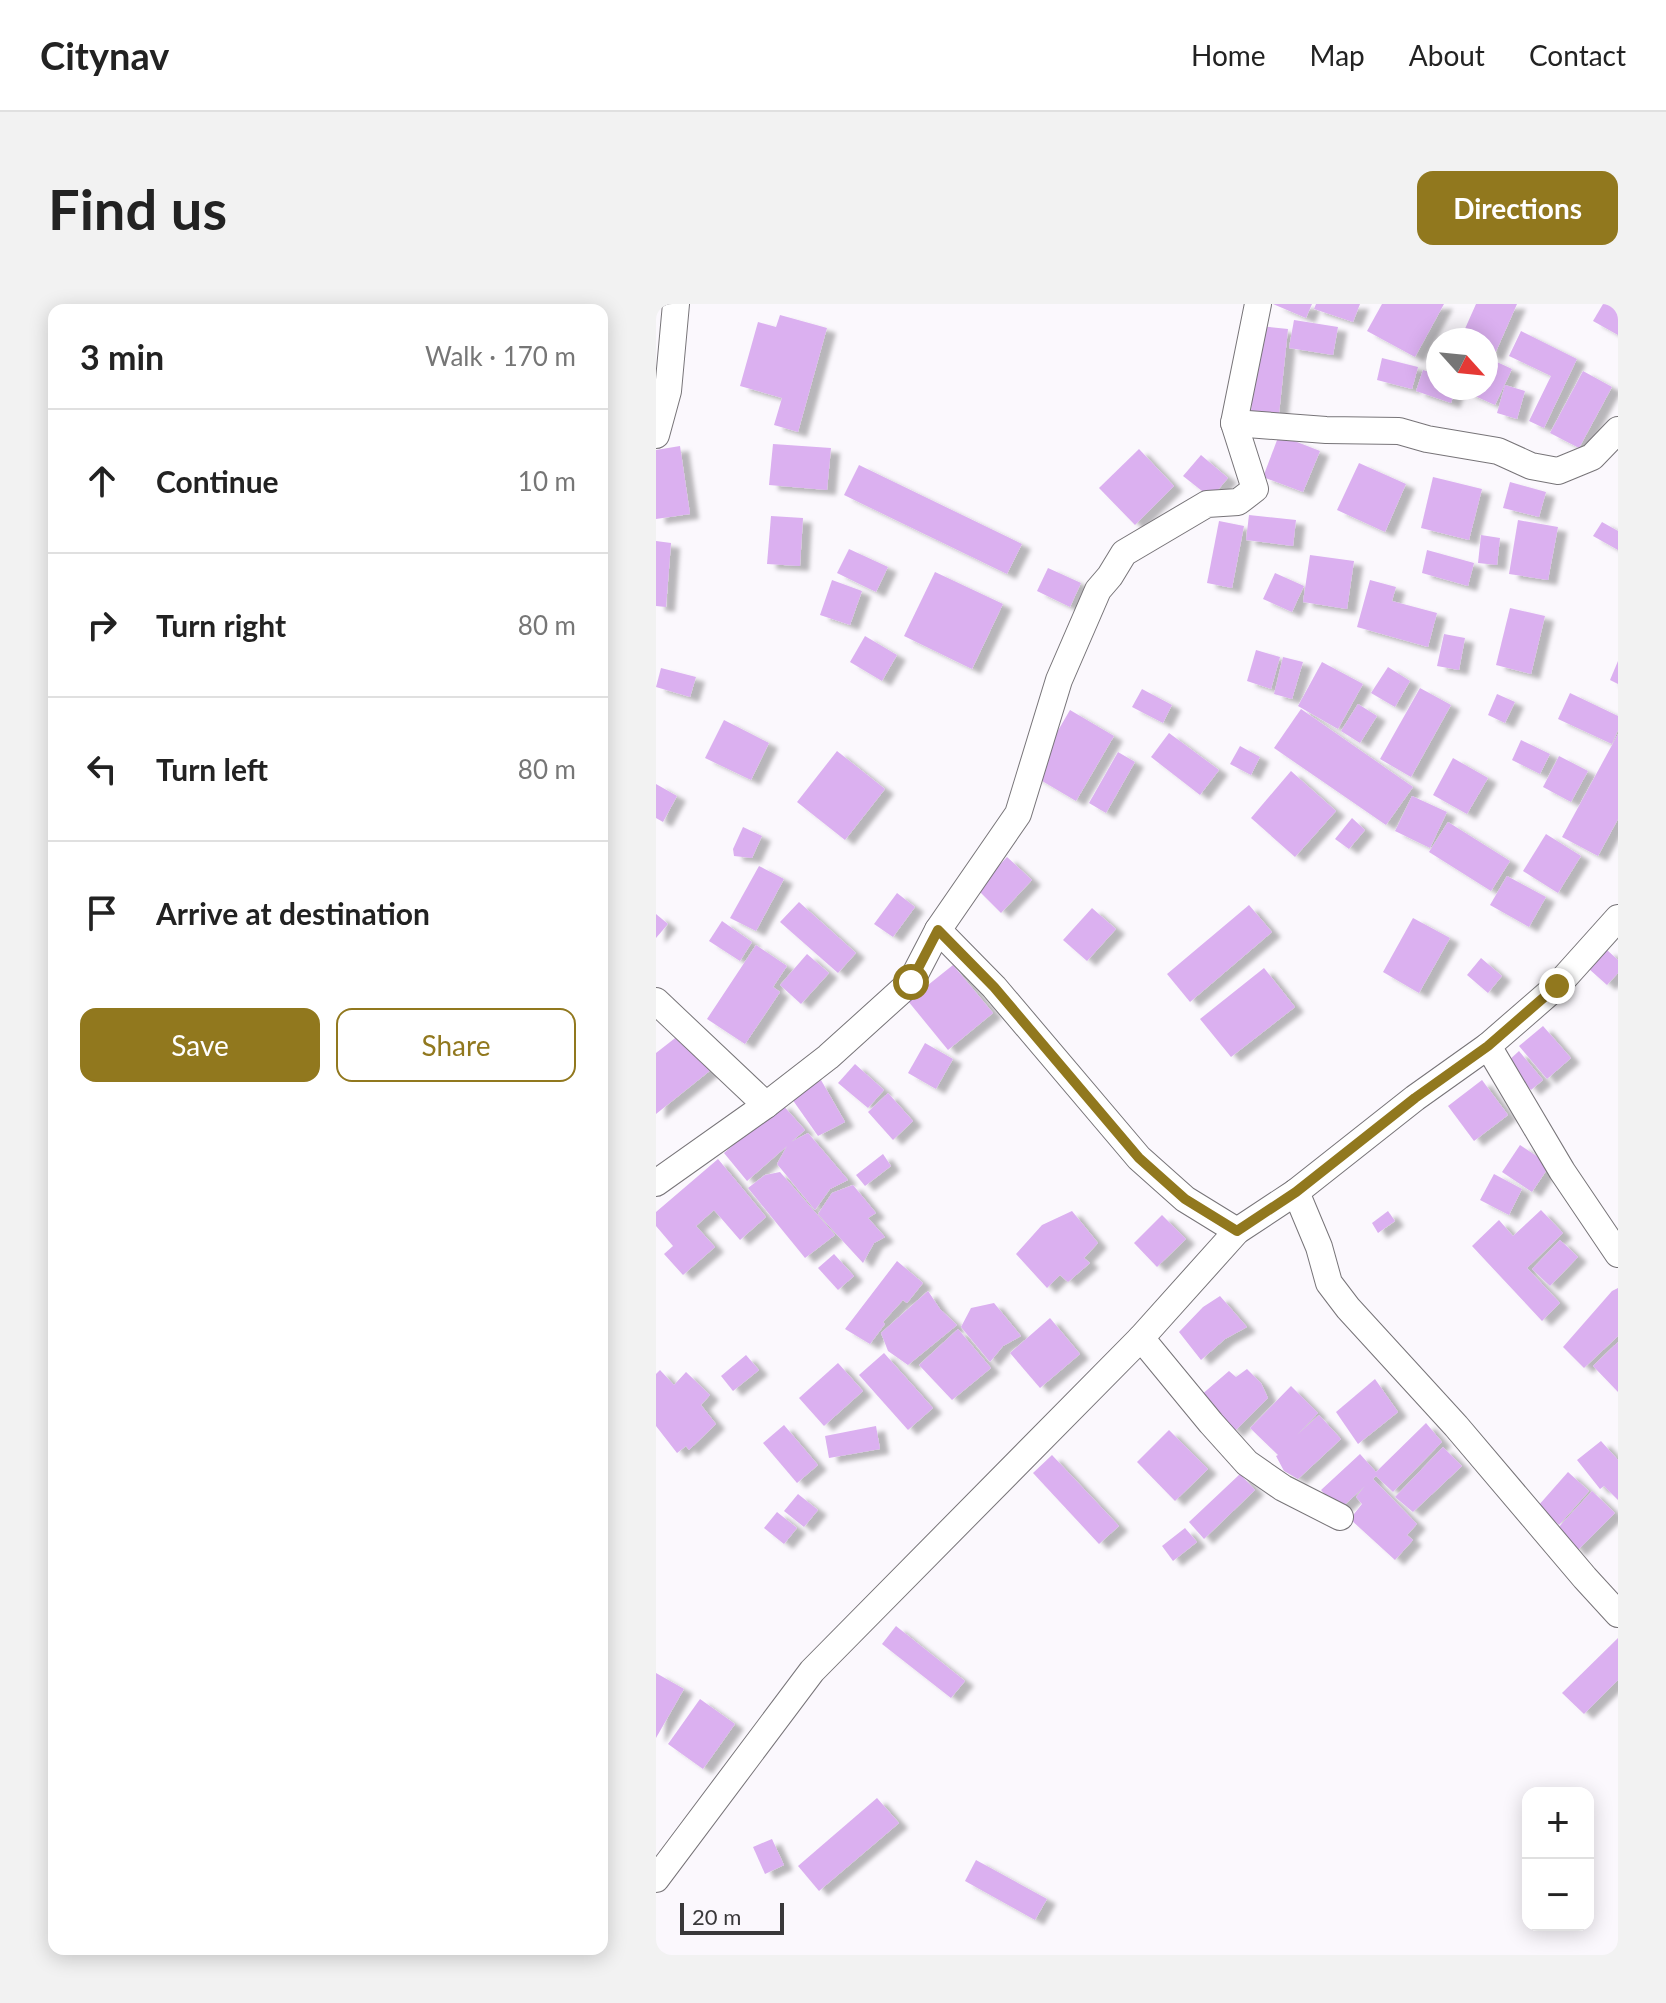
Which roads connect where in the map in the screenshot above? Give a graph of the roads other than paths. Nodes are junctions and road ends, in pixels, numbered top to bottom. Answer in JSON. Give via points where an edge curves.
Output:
{"nodes":[{"id":1,"x":676,"y":304,"type":"edge"},
{"id":2,"x":1258,"y":304,"type":"edge"},
{"id":3,"x":1234,"y":423,"type":"junction"},
{"id":4,"x":1618,"y":430,"type":"edge"},
{"id":5,"x":656,"y":435,"type":"edge"},
{"id":6,"x":1618,"y":918,"type":"edge"},
{"id":7,"x":938,"y":930,"type":"junction"},
{"id":8,"x":656,"y":1001,"type":"edge"},
{"id":9,"x":1488,"y":1046,"type":"junction"},
{"id":10,"x":766,"y":1105,"type":"junction"},
{"id":11,"x":656,"y":1183,"type":"edge"},
{"id":12,"x":1296,"y":1192,"type":"junction"},
{"id":13,"x":1237,"y":1231,"type":"junction"},
{"id":14,"x":1618,"y":1254,"type":"edge"},
{"id":15,"x":1141,"y":1338,"type":"junction"},
{"id":16,"x":1340,"y":1517,"type":"dead end"},
{"id":17,"x":1618,"y":1614,"type":"edge"},
{"id":18,"x":656,"y":1879,"type":"edge"}],
"edges":[{"from":1,"to":5,"type":"street","via":[[668,391]]},
{"from":2,"to":3,"type":"street"},
{"from":3,"to":4,"type":"street","via":[[1399,431],[1498,451],[1558,471],[1592,457]]},
{"from":3,"to":7,"type":"street","via":[[1255,489],[1238,502],[1207,504],[1124,553],[1098,590],[1059,680],[1018,814]]},
{"from":6,"to":9,"type":"street","via":[[1557,986]]},
{"from":7,"to":10,"type":"street","via":[[911,982]]},
{"from":7,"to":13,"type":"street","via":[[994,987],[1139,1158],[1185,1199]]},
{"from":8,"to":10,"type":"street"},
{"from":9,"to":12,"type":"street"},
{"from":9,"to":14,"type":"street"},
{"from":10,"to":11,"type":"street"},
{"from":12,"to":13,"type":"street"},
{"from":12,"to":17,"type":"street","via":[[1329,1283],[1348,1308]]},
{"from":13,"to":15,"type":"street"},
{"from":15,"to":16,"type":"street","via":[[1247,1463]]},
{"from":15,"to":18,"type":"street","via":[[812,1671]]}]}
